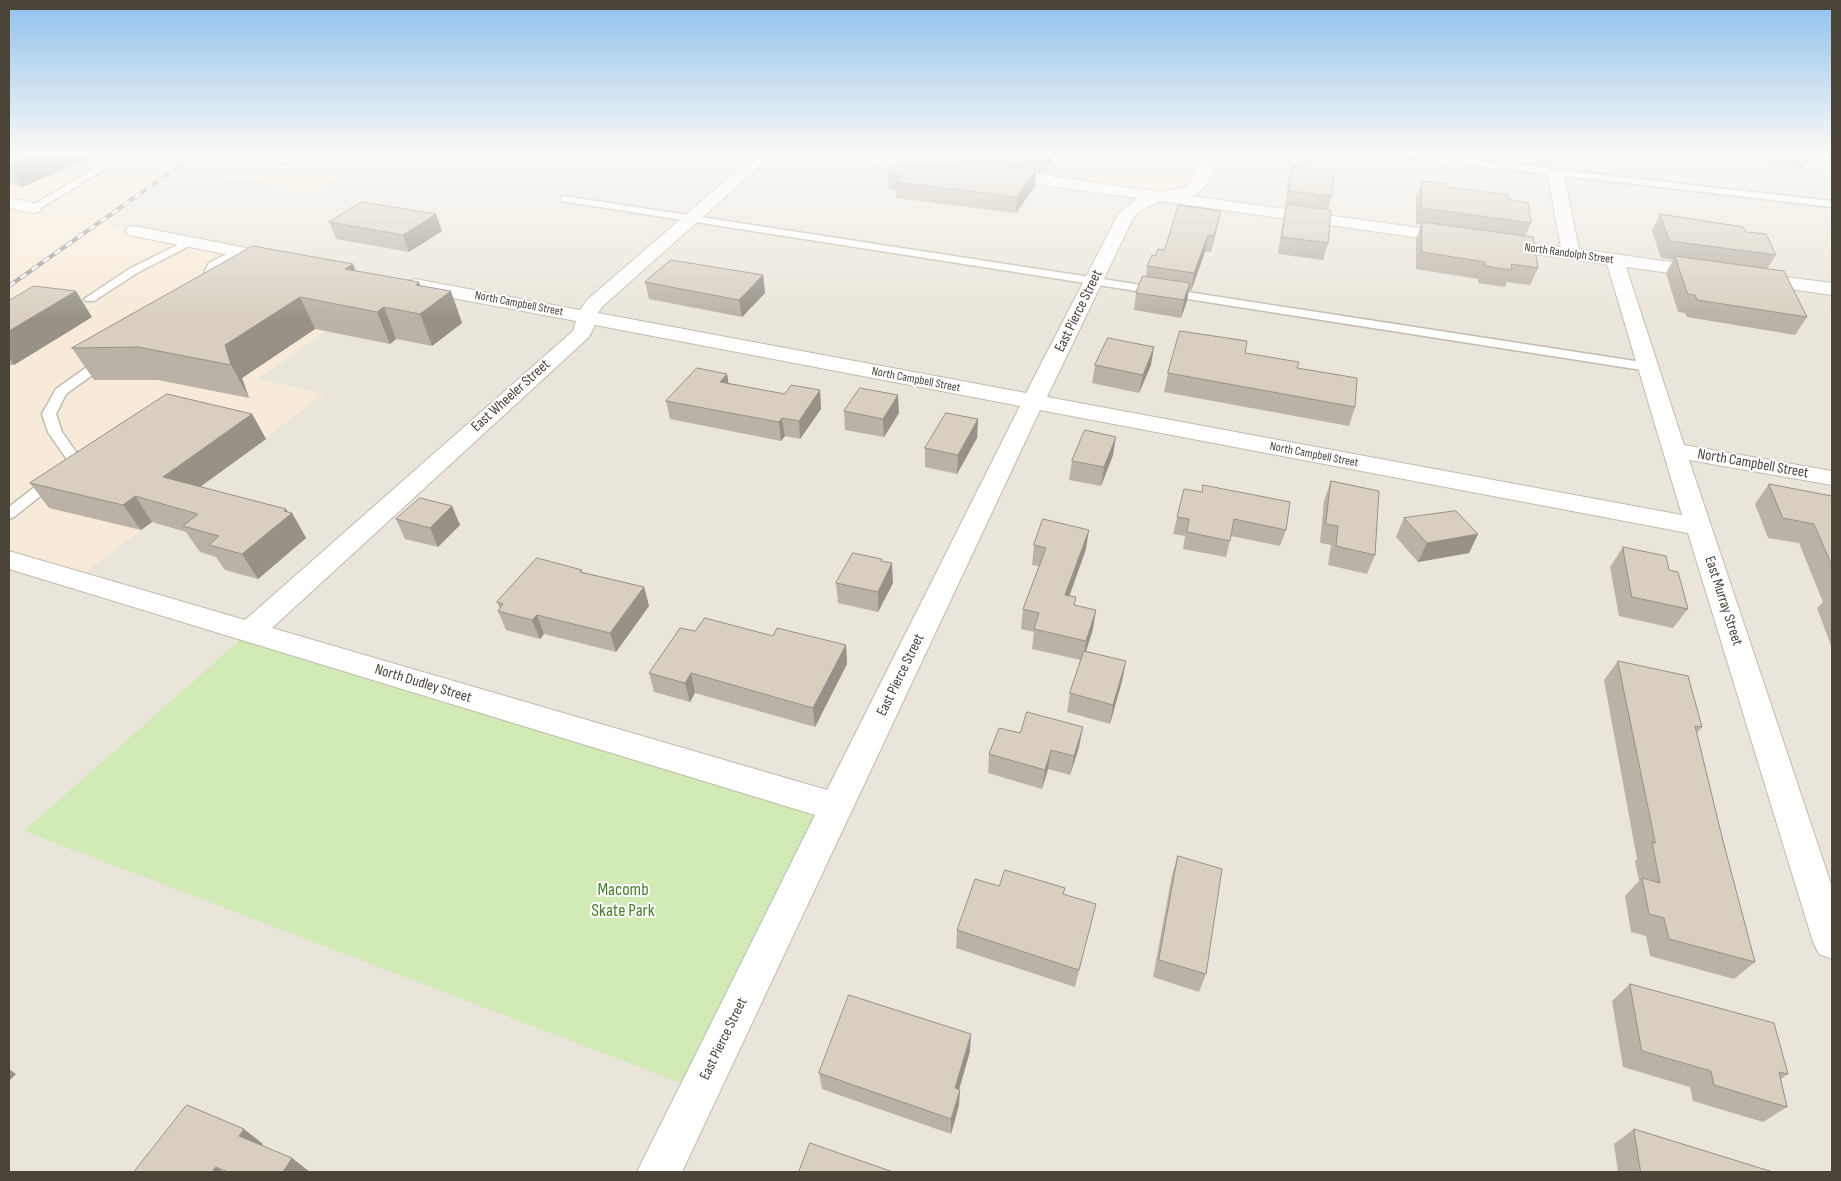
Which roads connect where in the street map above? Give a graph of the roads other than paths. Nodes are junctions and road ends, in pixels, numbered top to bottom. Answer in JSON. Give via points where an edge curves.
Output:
{"nodes":[{"id":1,"x":639,"y":210,"type":"edge"},
{"id":2,"x":701,"y":210,"type":"edge"},
{"id":3,"x":1132,"y":210,"type":"edge"},
{"id":4,"x":1261,"y":210,"type":"edge"},
{"id":5,"x":1562,"y":210,"type":"edge"},
{"id":6,"x":692,"y":218,"type":"junction"},
{"id":7,"x":134,"y":231,"type":"dead end"},
{"id":8,"x":189,"y":242,"type":"junction"},
{"id":9,"x":238,"y":251,"type":"junction"},
{"id":10,"x":1571,"y":254,"type":"junction"},
{"id":11,"x":1615,"y":260,"type":"junction"},
{"id":12,"x":294,"y":262,"type":"edge"},
{"id":13,"x":398,"y":281,"type":"edge"},
{"id":14,"x":1094,"y":281,"type":"junction"},
{"id":15,"x":1832,"y":289,"type":"edge"},
{"id":16,"x":202,"y":297,"type":"edge"},
{"id":17,"x":90,"y":300,"type":"dead end"},
{"id":18,"x":588,"y":318,"type":"junction"},
{"id":19,"x":115,"y":354,"type":"edge"},
{"id":20,"x":1648,"y":367,"type":"junction"},
{"id":21,"x":1033,"y":402,"type":"junction"},
{"id":22,"x":1674,"y":450,"type":"junction"},
{"id":23,"x":1832,"y":478,"type":"edge"},
{"id":24,"x":9,"y":514,"type":"edge"},
{"id":25,"x":1700,"y":527,"type":"junction"},
{"id":26,"x":9,"y":560,"type":"edge"},
{"id":27,"x":249,"y":632,"type":"junction"},
{"id":28,"x":837,"y":807,"type":"junction"},
{"id":29,"x":1832,"y":942,"type":"edge"},
{"id":30,"x":659,"y":1172,"type":"edge"}],
"edges":[{"from":1,"to":6,"type":"lane"},
{"from":2,"to":6,"type":"street","name":"East Wheeler Street"},
{"from":3,"to":14,"type":"street","name":"East Pierce Street"},
{"from":4,"to":10,"type":"street","name":"North Randolph Street"},
{"from":5,"to":10,"type":"street"},
{"from":6,"to":14,"type":"lane"},
{"from":6,"to":18,"type":"street","name":"East Wheeler Street","via":[[594,304]]},
{"from":7,"to":8,"type":"street"},
{"from":8,"to":9,"type":"street"},
{"from":8,"to":17,"type":"lane","via":[[134,271]]},
{"from":9,"to":12,"type":"street"},
{"from":9,"to":16,"type":"lane","via":[[213,265],[210,271],[213,289]]},
{"from":10,"to":11,"type":"street","name":"North Randolph Street"},
{"from":11,"to":15,"type":"street","name":"North Randolph Street"},
{"from":11,"to":20,"type":"street","name":"East Murray Street"},
{"from":13,"to":18,"type":"street","name":"North Campbell Street"},
{"from":14,"to":20,"type":"lane"},
{"from":14,"to":21,"type":"street","name":"East Pierce Street"},
{"from":18,"to":21,"type":"street","name":"North Campbell Street"},
{"from":18,"to":27,"type":"street","name":"East Wheeler Street","via":[[582,333]]},
{"from":19,"to":24,"type":"lane","via":[[61,392],[49,414],[55,432],[76,462]]},
{"from":20,"to":22,"type":"street","name":"East Murray Street"},
{"from":21,"to":25,"type":"street","name":"North Campbell Street"},
{"from":21,"to":28,"type":"street","name":"East Pierce Street"},
{"from":22,"to":23,"type":"street","name":"North Campbell Street"},
{"from":22,"to":25,"type":"street","name":"East Murray Street"},
{"from":25,"to":29,"type":"street","name":"East Murray Street"},
{"from":26,"to":27,"type":"street","name":"North Dudley Street"},
{"from":27,"to":28,"type":"street","name":"North Dudley Street"},
{"from":28,"to":30,"type":"street","name":"East Pierce Street"}]}
